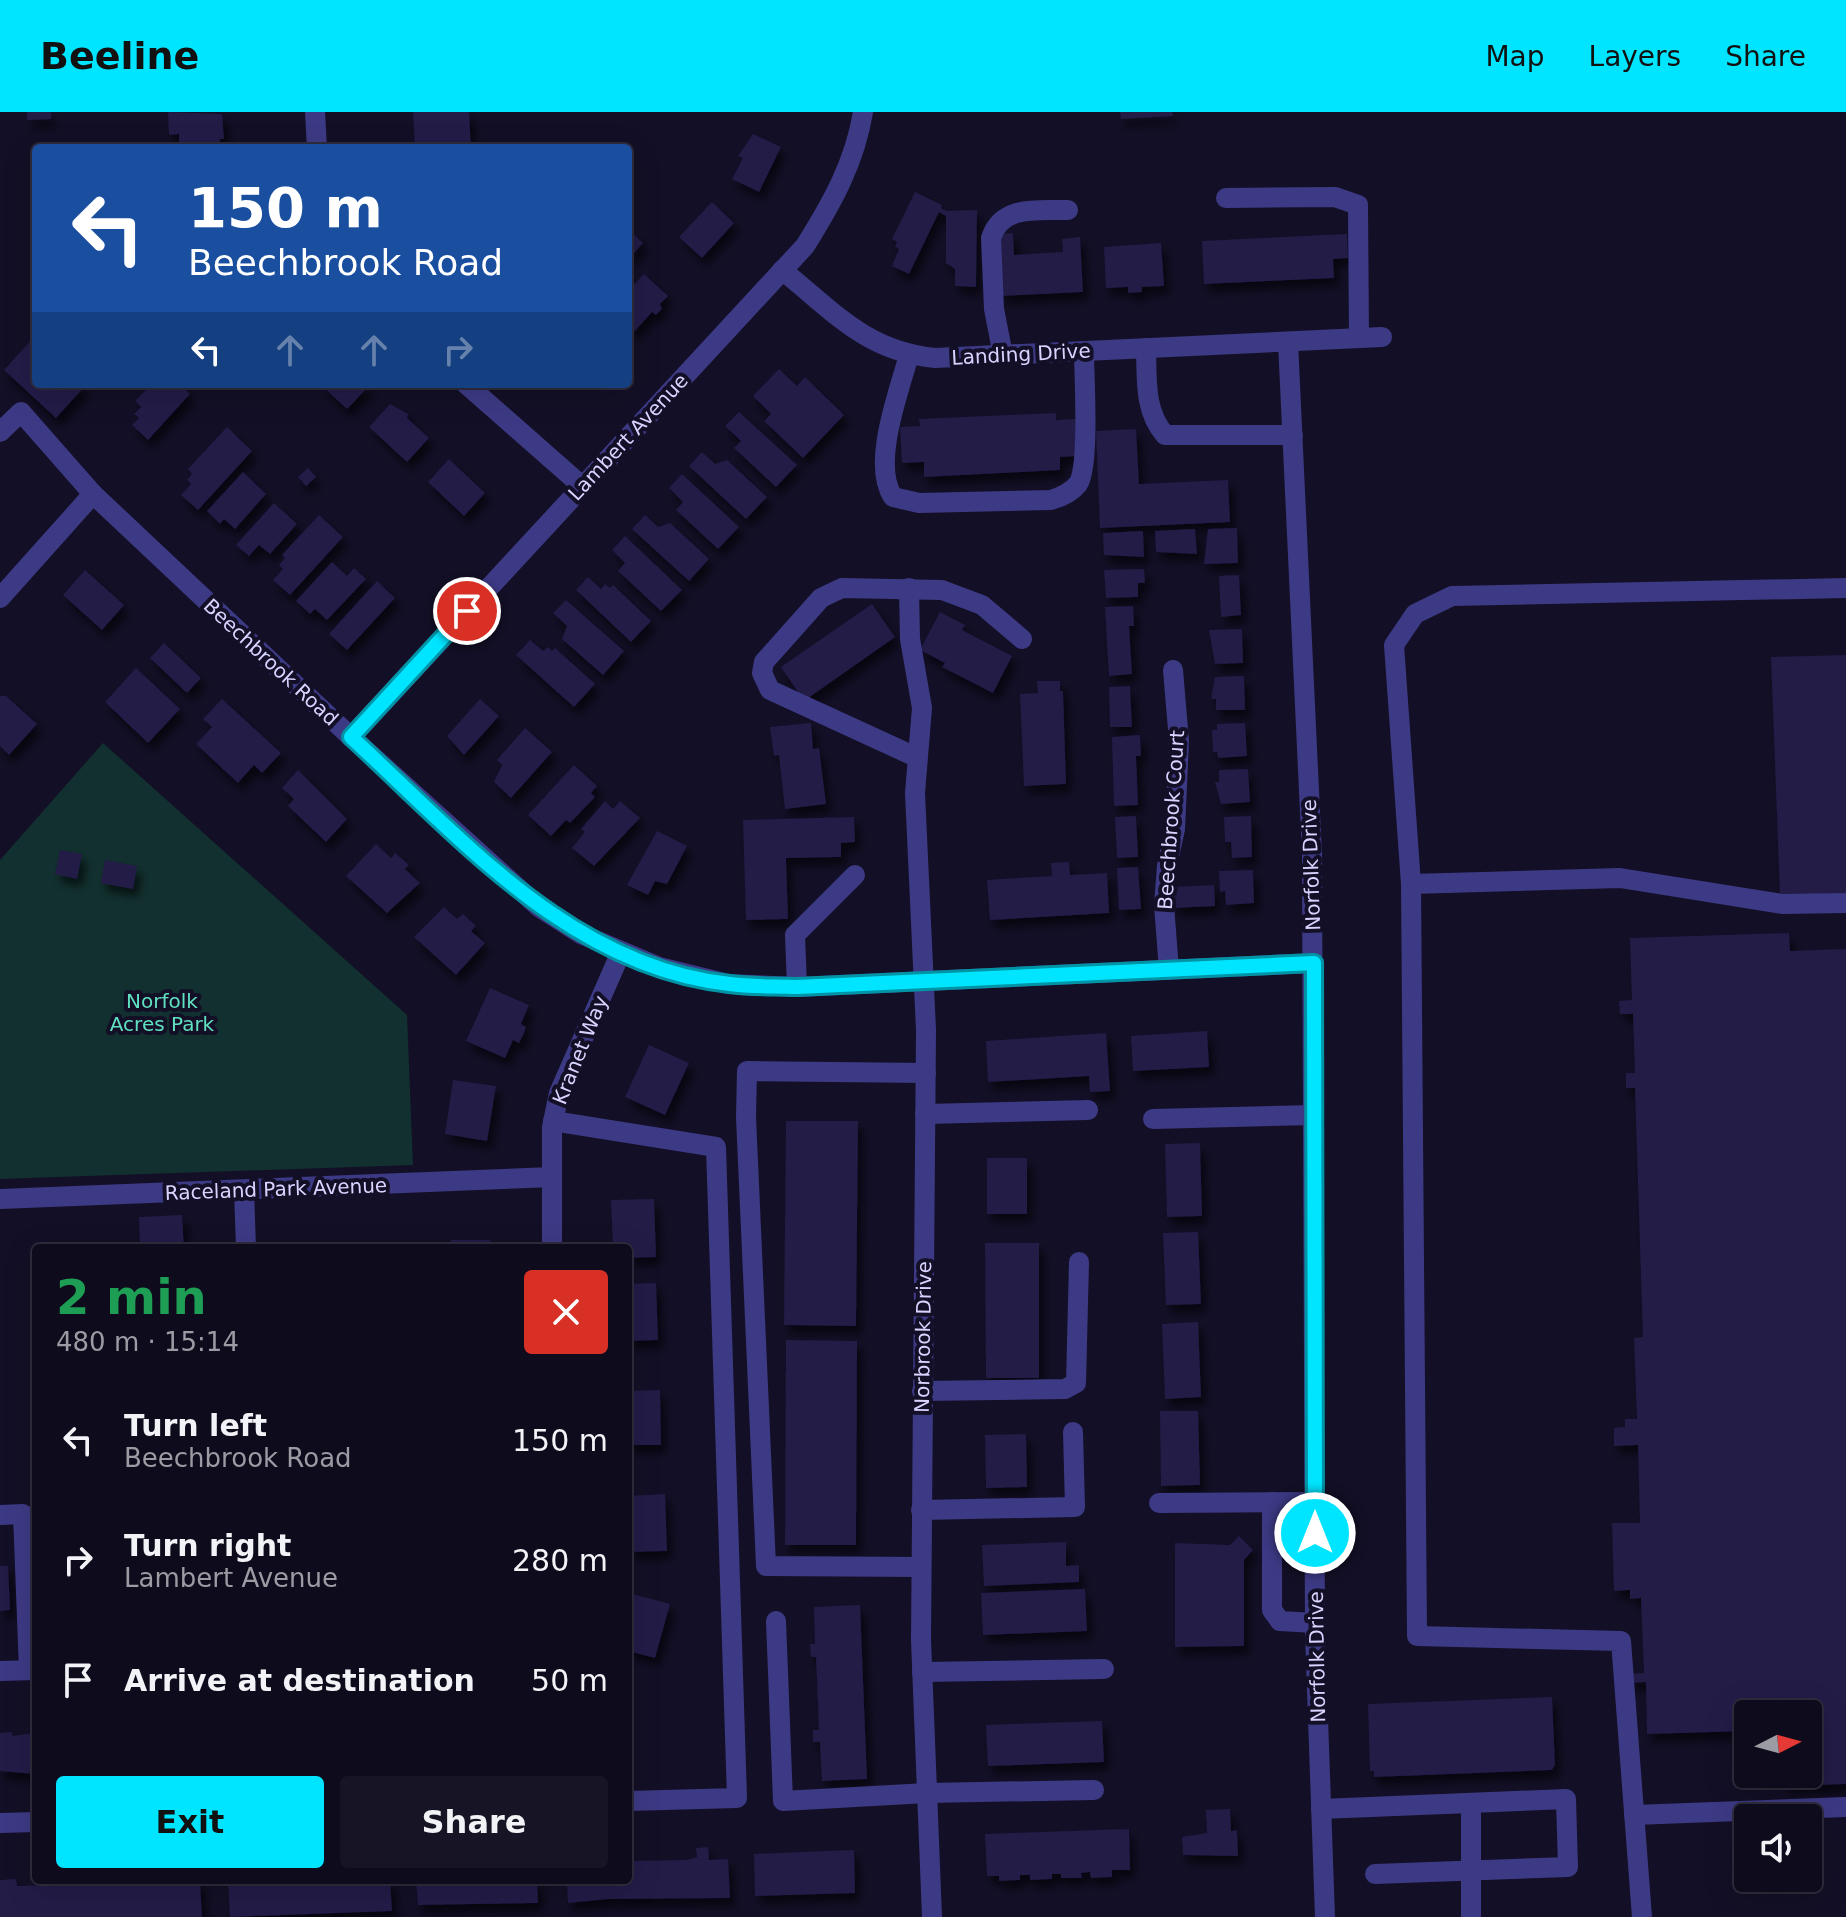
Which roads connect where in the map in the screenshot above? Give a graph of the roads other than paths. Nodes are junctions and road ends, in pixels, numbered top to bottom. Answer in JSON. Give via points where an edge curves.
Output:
{"nodes":[{"id":1,"x":315,"y":112,"type":"edge"},
{"id":2,"x":863,"y":112,"type":"edge"},
{"id":3,"x":317,"y":144,"type":"edge"},
{"id":4,"x":1226,"y":198,"type":"dead end"},
{"id":5,"x":1068,"y":210,"type":"dead end"},
{"id":6,"x":782,"y":270,"type":"junction"},
{"id":7,"x":1382,"y":337,"type":"dead end"},
{"id":8,"x":1359,"y":338,"type":"junction"},
{"id":9,"x":1288,"y":342,"type":"junction"},
{"id":10,"x":1146,"y":348,"type":"junction"},
{"id":11,"x":1084,"y":351,"type":"junction"},
{"id":12,"x":909,"y":355,"type":"junction"},
{"id":13,"x":1003,"y":355,"type":"junction"},
{"id":14,"x":471,"y":388,"type":"edge"},
{"id":15,"x":0,"y":432,"type":"edge"},
{"id":16,"x":1293,"y":435,"type":"junction"},
{"id":17,"x":582,"y":486,"type":"junction"},
{"id":18,"x":93,"y":494,"type":"junction"},
{"id":19,"x":909,"y":588,"type":"junction"},
{"id":20,"x":1846,"y":588,"type":"edge"},
{"id":21,"x":0,"y":598,"type":"edge"},
{"id":22,"x":1022,"y":639,"type":"dead end"},
{"id":23,"x":1173,"y":670,"type":"dead end"},
{"id":24,"x":351,"y":737,"type":"junction"},
{"id":25,"x":916,"y":757,"type":"junction"},
{"id":26,"x":855,"y":875,"type":"dead end"},
{"id":27,"x":1411,"y":884,"type":"junction"},
{"id":28,"x":1846,"y":903,"type":"edge"},
{"id":29,"x":621,"y":952,"type":"junction"},
{"id":30,"x":1314,"y":963,"type":"junction"},
{"id":31,"x":1169,"y":970,"type":"junction"},
{"id":32,"x":925,"y":983,"type":"junction"},
{"id":33,"x":797,"y":987,"type":"junction"},
{"id":34,"x":926,"y":1073,"type":"junction"},
{"id":35,"x":1088,"y":1110,"type":"dead end"},
{"id":36,"x":925,"y":1114,"type":"junction"},
{"id":37,"x":1314,"y":1115,"type":"junction"},
{"id":38,"x":1153,"y":1119,"type":"dead end"},
{"id":39,"x":553,"y":1121,"type":"junction"},
{"id":40,"x":552,"y":1177,"type":"junction"},
{"id":41,"x":244,"y":1190,"type":"junction"},
{"id":42,"x":0,"y":1199,"type":"edge"},
{"id":43,"x":246,"y":1244,"type":"edge"},
{"id":44,"x":552,"y":1244,"type":"edge"},
{"id":45,"x":1079,"y":1262,"type":"dead end"},
{"id":46,"x":922,"y":1391,"type":"junction"},
{"id":47,"x":1073,"y":1432,"type":"dead end"},
{"id":48,"x":1272,"y":1502,"type":"junction"},
{"id":49,"x":1315,"y":1502,"type":"junction"},
{"id":50,"x":1159,"y":1503,"type":"dead end"},
{"id":51,"x":921,"y":1510,"type":"junction"},
{"id":52,"x":0,"y":1515,"type":"edge"},
{"id":53,"x":920,"y":1567,"type":"junction"},
{"id":54,"x":776,"y":1621,"type":"dead end"},
{"id":55,"x":1315,"y":1623,"type":"junction"},
{"id":56,"x":32,"y":1654,"type":"edge"},
{"id":57,"x":1104,"y":1669,"type":"dead end"},
{"id":58,"x":32,"y":1670,"type":"edge"},
{"id":59,"x":0,"y":1671,"type":"edge"},
{"id":60,"x":922,"y":1672,"type":"junction"},
{"id":61,"x":1094,"y":1790,"type":"dead end"},
{"id":62,"x":927,"y":1793,"type":"junction"},
{"id":63,"x":632,"y":1801,"type":"edge"},
{"id":64,"x":1471,"y":1803,"type":"junction"},
{"id":65,"x":1846,"y":1807,"type":"edge"},
{"id":66,"x":1321,"y":1809,"type":"junction"},
{"id":67,"x":1634,"y":1815,"type":"junction"},
{"id":68,"x":32,"y":1822,"type":"edge"},
{"id":69,"x":0,"y":1823,"type":"edge"},
{"id":70,"x":1471,"y":1871,"type":"junction"},
{"id":71,"x":1375,"y":1874,"type":"dead end"},
{"id":72,"x":932,"y":1917,"type":"edge"},
{"id":73,"x":1325,"y":1917,"type":"edge"},
{"id":74,"x":1471,"y":1917,"type":"edge"},
{"id":75,"x":1642,"y":1917,"type":"edge"}],
"edges":[{"from":1,"to":3,"type":"street"},
{"from":2,"to":6,"type":"street","name":"Lambert Avenue","via":[[852,160],[833,200],[805,246]]},
{"from":4,"to":8,"type":"street","via":[[1335,197],[1358,205]]},
{"from":5,"to":13,"type":"street","via":[[1017,212],[994,227],[994,309]]},
{"from":6,"to":12,"type":"street","name":"Landing Drive","via":[[867,339]]},
{"from":6,"to":17,"type":"street","name":"Lambert Avenue"},
{"from":7,"to":8,"type":"street","name":"Landing Drive"},
{"from":8,"to":9,"type":"street","name":"Landing Drive"},
{"from":9,"to":10,"type":"street","name":"Landing Drive"},
{"from":9,"to":16,"type":"street","name":"Norfolk Drive"},
{"from":10,"to":11,"type":"street","name":"Landing Drive"},
{"from":10,"to":16,"type":"street","via":[[1148,398],[1154,422],[1165,435]]},
{"from":11,"to":12,"type":"street","via":[[1084,456],[1078,483],[1051,500],[893,497],[883,473]]},
{"from":11,"to":13,"type":"street","name":"Landing Drive"},
{"from":12,"to":13,"type":"street","name":"Landing Drive"},
{"from":14,"to":17,"type":"street"},
{"from":15,"to":18,"type":"street","name":"Beechbrook Road","via":[[21,412]]},
{"from":16,"to":30,"type":"street","name":"Norfolk Drive"},
{"from":17,"to":24,"type":"street","name":"Lambert Avenue"},
{"from":18,"to":21,"type":"street"},
{"from":18,"to":24,"type":"street","name":"Beechbrook Road"},
{"from":19,"to":22,"type":"street","via":[[942,590],[982,605]]},
{"from":19,"to":25,"type":"street","name":"Norbrook Drive","via":[[910,639],[922,708]]},
{"from":19,"to":25,"type":"street","via":[[842,588],[821,598],[764,662],[762,673],[770,690]]},
{"from":20,"to":27,"type":"street","via":[[1452,596],[1415,614],[1394,645]]},
{"from":23,"to":31,"type":"street","name":"Beechbrook Court","via":[[1179,741],[1175,829],[1164,905]]},
{"from":24,"to":29,"type":"street","name":"Beechbrook Road","via":[[539,907]]},
{"from":25,"to":32,"type":"street","name":"Norbrook Drive"},
{"from":26,"to":33,"type":"street","via":[[795,935]]},
{"from":27,"to":28,"type":"street","via":[[1620,878],[1782,904]]},
{"from":27,"to":67,"type":"street","via":[[1417,1636],[1621,1641]]},
{"from":29,"to":33,"type":"street","name":"Beechbrook Road","via":[[728,984]]},
{"from":29,"to":39,"type":"street","name":"Kranet Way","via":[[559,1093]]},
{"from":30,"to":31,"type":"street","name":"Beechbrook Road"},
{"from":30,"to":37,"type":"street","name":"Norfolk Drive"},
{"from":31,"to":32,"type":"street","name":"Beechbrook Road"},
{"from":32,"to":33,"type":"street","name":"Beechbrook Road"},
{"from":32,"to":34,"type":"street","name":"Norbrook Drive"},
{"from":34,"to":36,"type":"street","name":"Norbrook Drive"},
{"from":34,"to":53,"type":"street","via":[[747,1071],[746,1117],[766,1566]]},
{"from":35,"to":36,"type":"street"},
{"from":36,"to":46,"type":"street","name":"Norbrook Drive"},
{"from":37,"to":38,"type":"street"},
{"from":37,"to":49,"type":"street","name":"Norfolk Drive"},
{"from":39,"to":40,"type":"street","name":"Kranet Way"},
{"from":39,"to":63,"type":"street","via":[[716,1147],[737,1798]]},
{"from":40,"to":41,"type":"street","name":"Raceland Park Avenue"},
{"from":40,"to":44,"type":"street","name":"Kranet Way"},
{"from":41,"to":42,"type":"street","name":"Raceland Park Avenue"},
{"from":41,"to":43,"type":"street"},
{"from":45,"to":46,"type":"street","via":[[1076,1383],[1065,1389]]},
{"from":46,"to":51,"type":"street","name":"Norbrook Drive"},
{"from":47,"to":51,"type":"street","via":[[1075,1507]]},
{"from":48,"to":49,"type":"street"},
{"from":48,"to":50,"type":"street"},
{"from":48,"to":55,"type":"street","via":[[1272,1610],[1280,1621]]},
{"from":49,"to":55,"type":"street","name":"Norfolk Drive"},
{"from":51,"to":53,"type":"street","name":"Norbrook Drive"},
{"from":52,"to":56,"type":"street","via":[[23,1514]]},
{"from":53,"to":60,"type":"street","name":"Norbrook Drive"},
{"from":54,"to":62,"type":"street","via":[[783,1801]]},
{"from":55,"to":66,"type":"street","name":"Norfolk Drive"},
{"from":57,"to":60,"type":"street"},
{"from":58,"to":59,"type":"street"},
{"from":60,"to":62,"type":"street","name":"Norbrook Drive"},
{"from":61,"to":62,"type":"street"},
{"from":62,"to":72,"type":"street","name":"Norbrook Drive"},
{"from":64,"to":66,"type":"street"},
{"from":64,"to":70,"type":"street"},
{"from":64,"to":70,"type":"street","via":[[1566,1799],[1568,1867]]},
{"from":65,"to":67,"type":"street"},
{"from":66,"to":73,"type":"street","name":"Norfolk Drive"},
{"from":67,"to":75,"type":"street"},
{"from":68,"to":69,"type":"street"},
{"from":70,"to":71,"type":"street"},
{"from":70,"to":74,"type":"street"}]}
